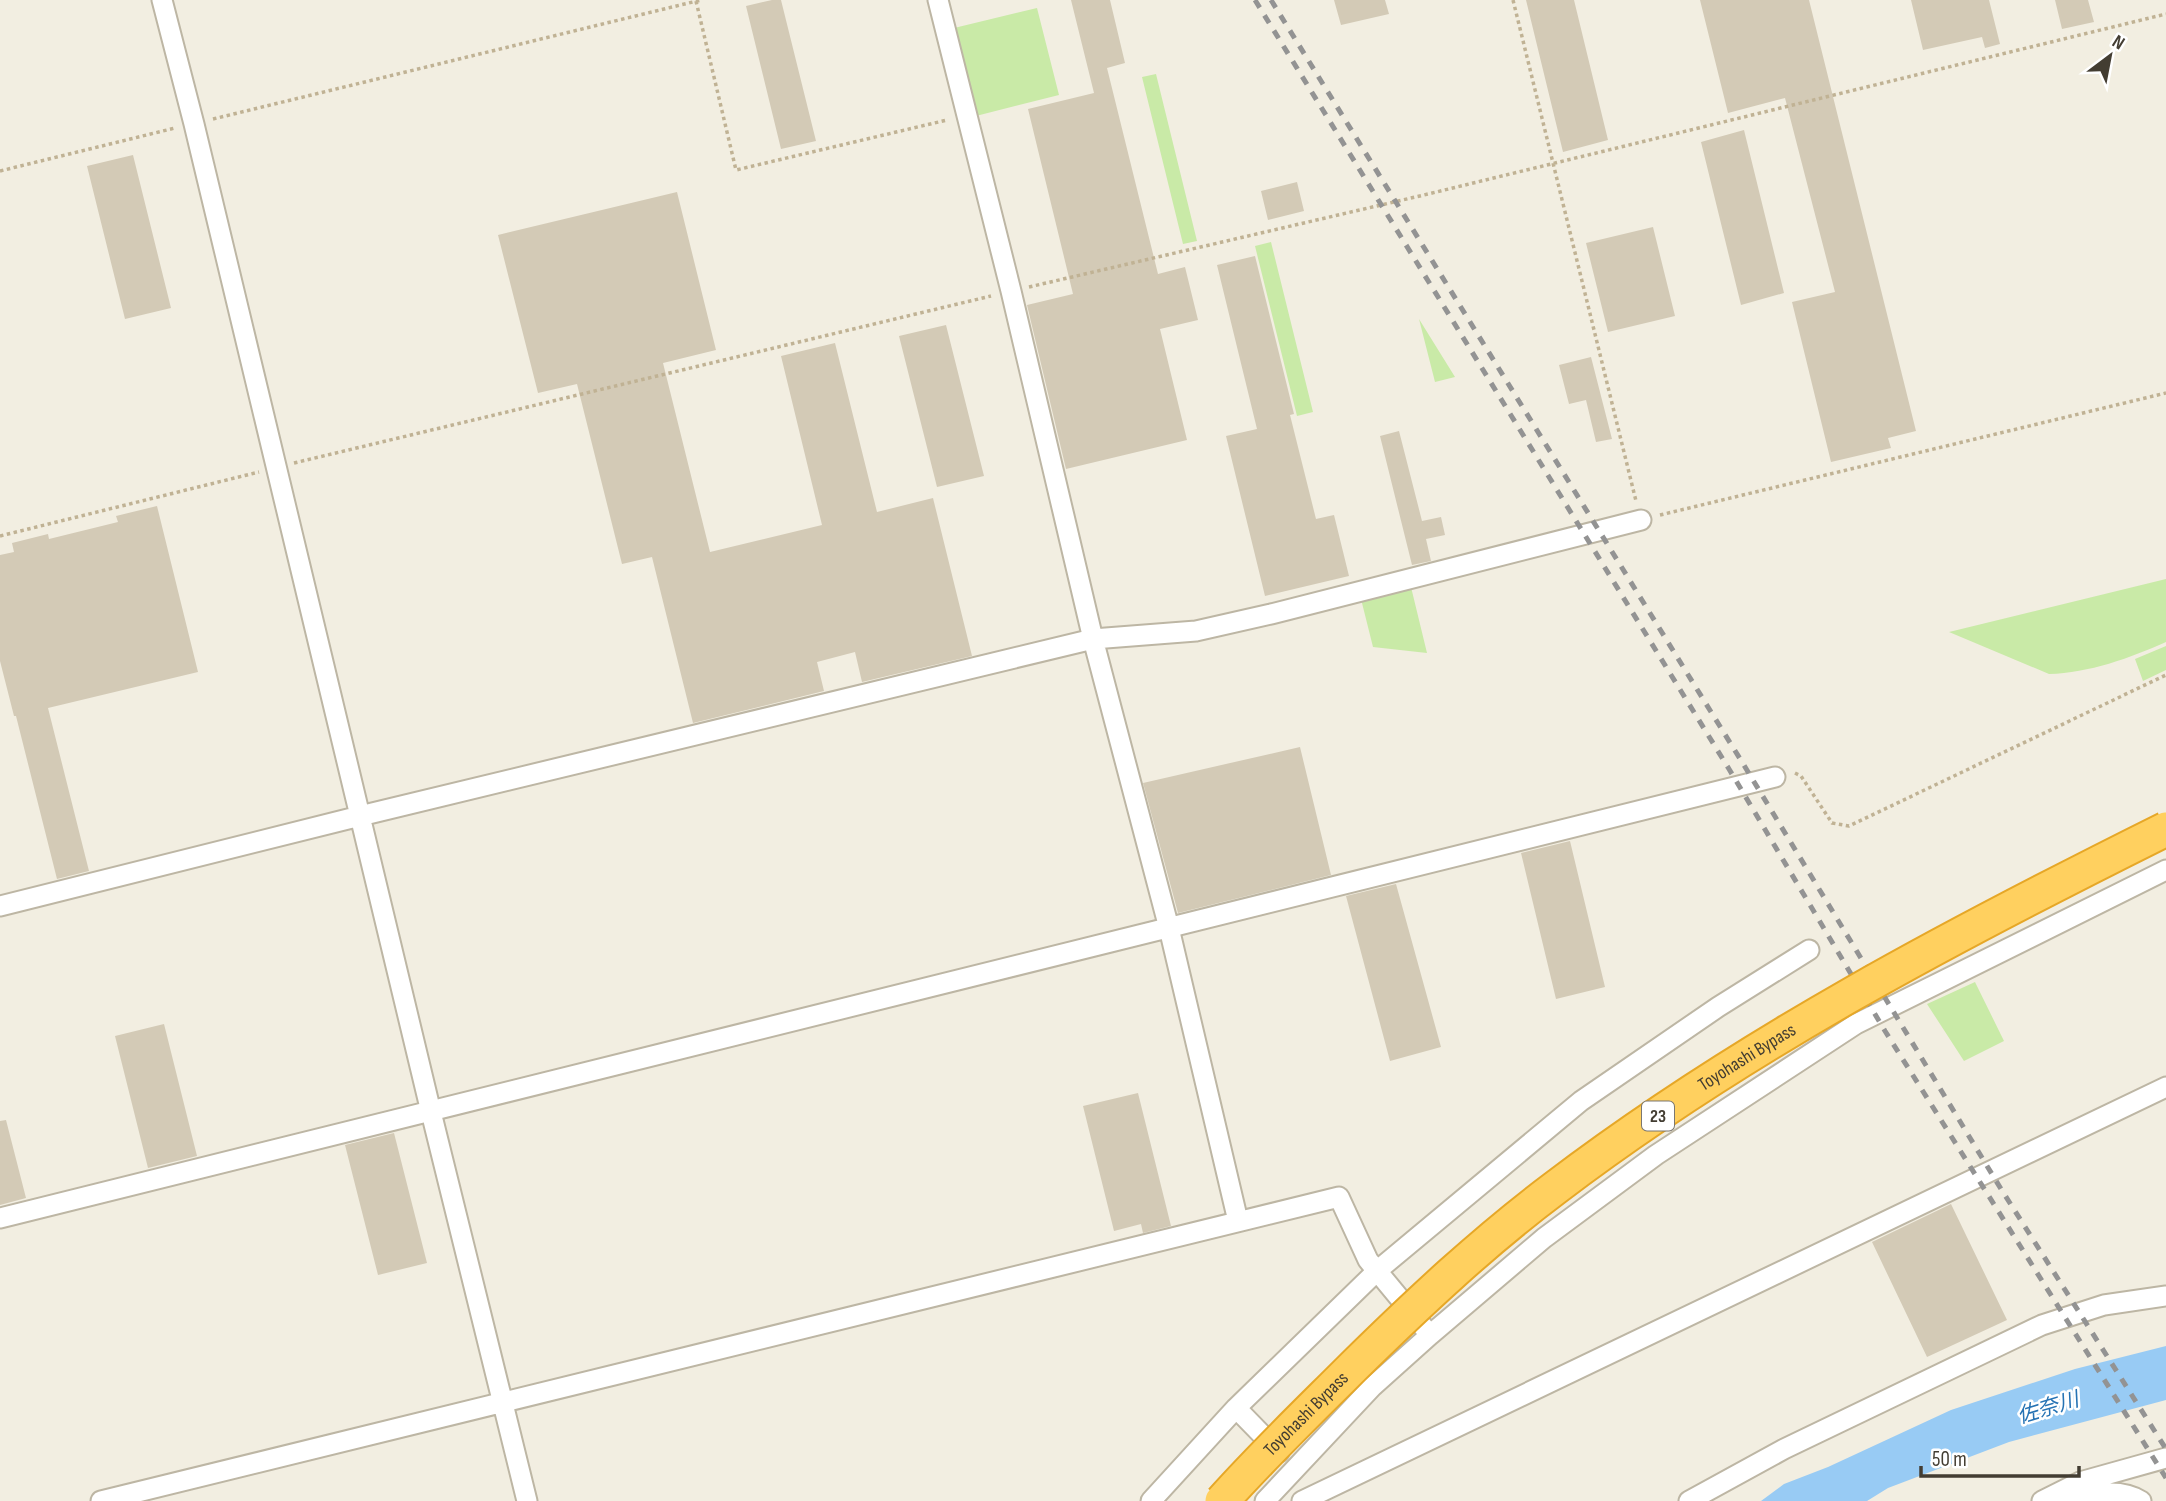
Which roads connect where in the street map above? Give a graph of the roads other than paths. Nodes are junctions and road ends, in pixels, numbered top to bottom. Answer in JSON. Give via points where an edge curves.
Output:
{"nodes":[{"id":1,"x":162,"y":0,"type":"edge"},
{"id":2,"x":938,"y":0,"type":"edge"},
{"id":3,"x":1641,"y":520,"type":"road end"},
{"id":4,"x":1093,"y":639,"type":"junction"},
{"id":5,"x":1774,"y":777,"type":"road end"},
{"id":6,"x":360,"y":816,"type":"junction"},
{"id":7,"x":2166,"y":829,"type":"edge"},
{"id":8,"x":2166,"y":842,"type":"edge"},
{"id":9,"x":2166,"y":870,"type":"edge"},
{"id":10,"x":0,"y":906,"type":"edge"},
{"id":11,"x":1169,"y":928,"type":"junction"},
{"id":12,"x":1809,"y":950,"type":"dead end"},
{"id":13,"x":2166,"y":1087,"type":"edge"},
{"id":14,"x":431,"y":1112,"type":"junction"},
{"id":15,"x":0,"y":1217,"type":"edge"},
{"id":16,"x":1238,"y":1222,"type":"junction"},
{"id":17,"x":1378,"y":1270,"type":"junction"},
{"id":18,"x":2166,"y":1296,"type":"edge"},
{"id":19,"x":1430,"y":1335,"type":"junction"},
{"id":20,"x":503,"y":1402,"type":"junction"},
{"id":21,"x":1236,"y":1408,"type":"junction"},
{"id":22,"x":2166,"y":1458,"type":"edge"},
{"id":23,"x":1294,"y":1468,"type":"junction"},
{"id":24,"x":101,"y":1501,"type":"edge"},
{"id":25,"x":527,"y":1501,"type":"edge"},
{"id":26,"x":1151,"y":1501,"type":"edge"},
{"id":27,"x":1222,"y":1501,"type":"edge"},
{"id":28,"x":1240,"y":1501,"type":"edge"},
{"id":29,"x":1265,"y":1501,"type":"edge"},
{"id":30,"x":1302,"y":1501,"type":"edge"},
{"id":31,"x":1689,"y":1501,"type":"edge"},
{"id":32,"x":2042,"y":1501,"type":"edge"},
{"id":33,"x":2056,"y":1501,"type":"edge"},
{"id":34,"x":2141,"y":1501,"type":"edge"}],
"edges":[{"from":1,"to":6,"type":"street"},
{"from":2,"to":4,"type":"street"},
{"from":3,"to":4,"type":"street","via":[[1203,629]]},
{"from":4,"to":6,"type":"street"},
{"from":4,"to":11,"type":"street"},
{"from":5,"to":11,"type":"street"},
{"from":6,"to":10,"type":"street"},
{"from":6,"to":14,"type":"street"},
{"from":7,"to":27,"type":"highway","name":"Toyohashi Bypass","number":"23","bridge":true,"via":[[1861,990],[1690,1093],[1555,1188],[1427,1294]]},
{"from":8,"to":28,"type":"highway","name":"Toyohashi Bypass","number":"23","via":[[1914,975],[1784,1048],[1695,1106],[1563,1201],[1436,1305]]},
{"from":9,"to":19,"type":"street","via":[[1856,1024],[1656,1155],[1544,1238]]},
{"from":11,"to":14,"type":"street"},
{"from":11,"to":16,"type":"street"},
{"from":12,"to":17,"type":"street","via":[[1581,1101]]},
{"from":13,"to":30,"type":"street"},
{"from":14,"to":15,"type":"street"},
{"from":14,"to":20,"type":"street"},
{"from":16,"to":17,"type":"street","via":[[1339,1197],[1368,1260]]},
{"from":16,"to":20,"type":"street"},
{"from":17,"to":19,"type":"street"},
{"from":17,"to":21,"type":"street"},
{"from":18,"to":31,"type":"street","via":[[2104,1305],[2042,1325]]},
{"from":19,"to":23,"type":"street"},
{"from":20,"to":24,"type":"street"},
{"from":20,"to":25,"type":"street"},
{"from":21,"to":23,"type":"street"},
{"from":21,"to":26,"type":"street"},
{"from":22,"to":32,"type":"street","via":[[2080,1482]]},
{"from":23,"to":29,"type":"street"},
{"from":33,"to":34,"type":"street","via":[[2118,1492]]}]}
